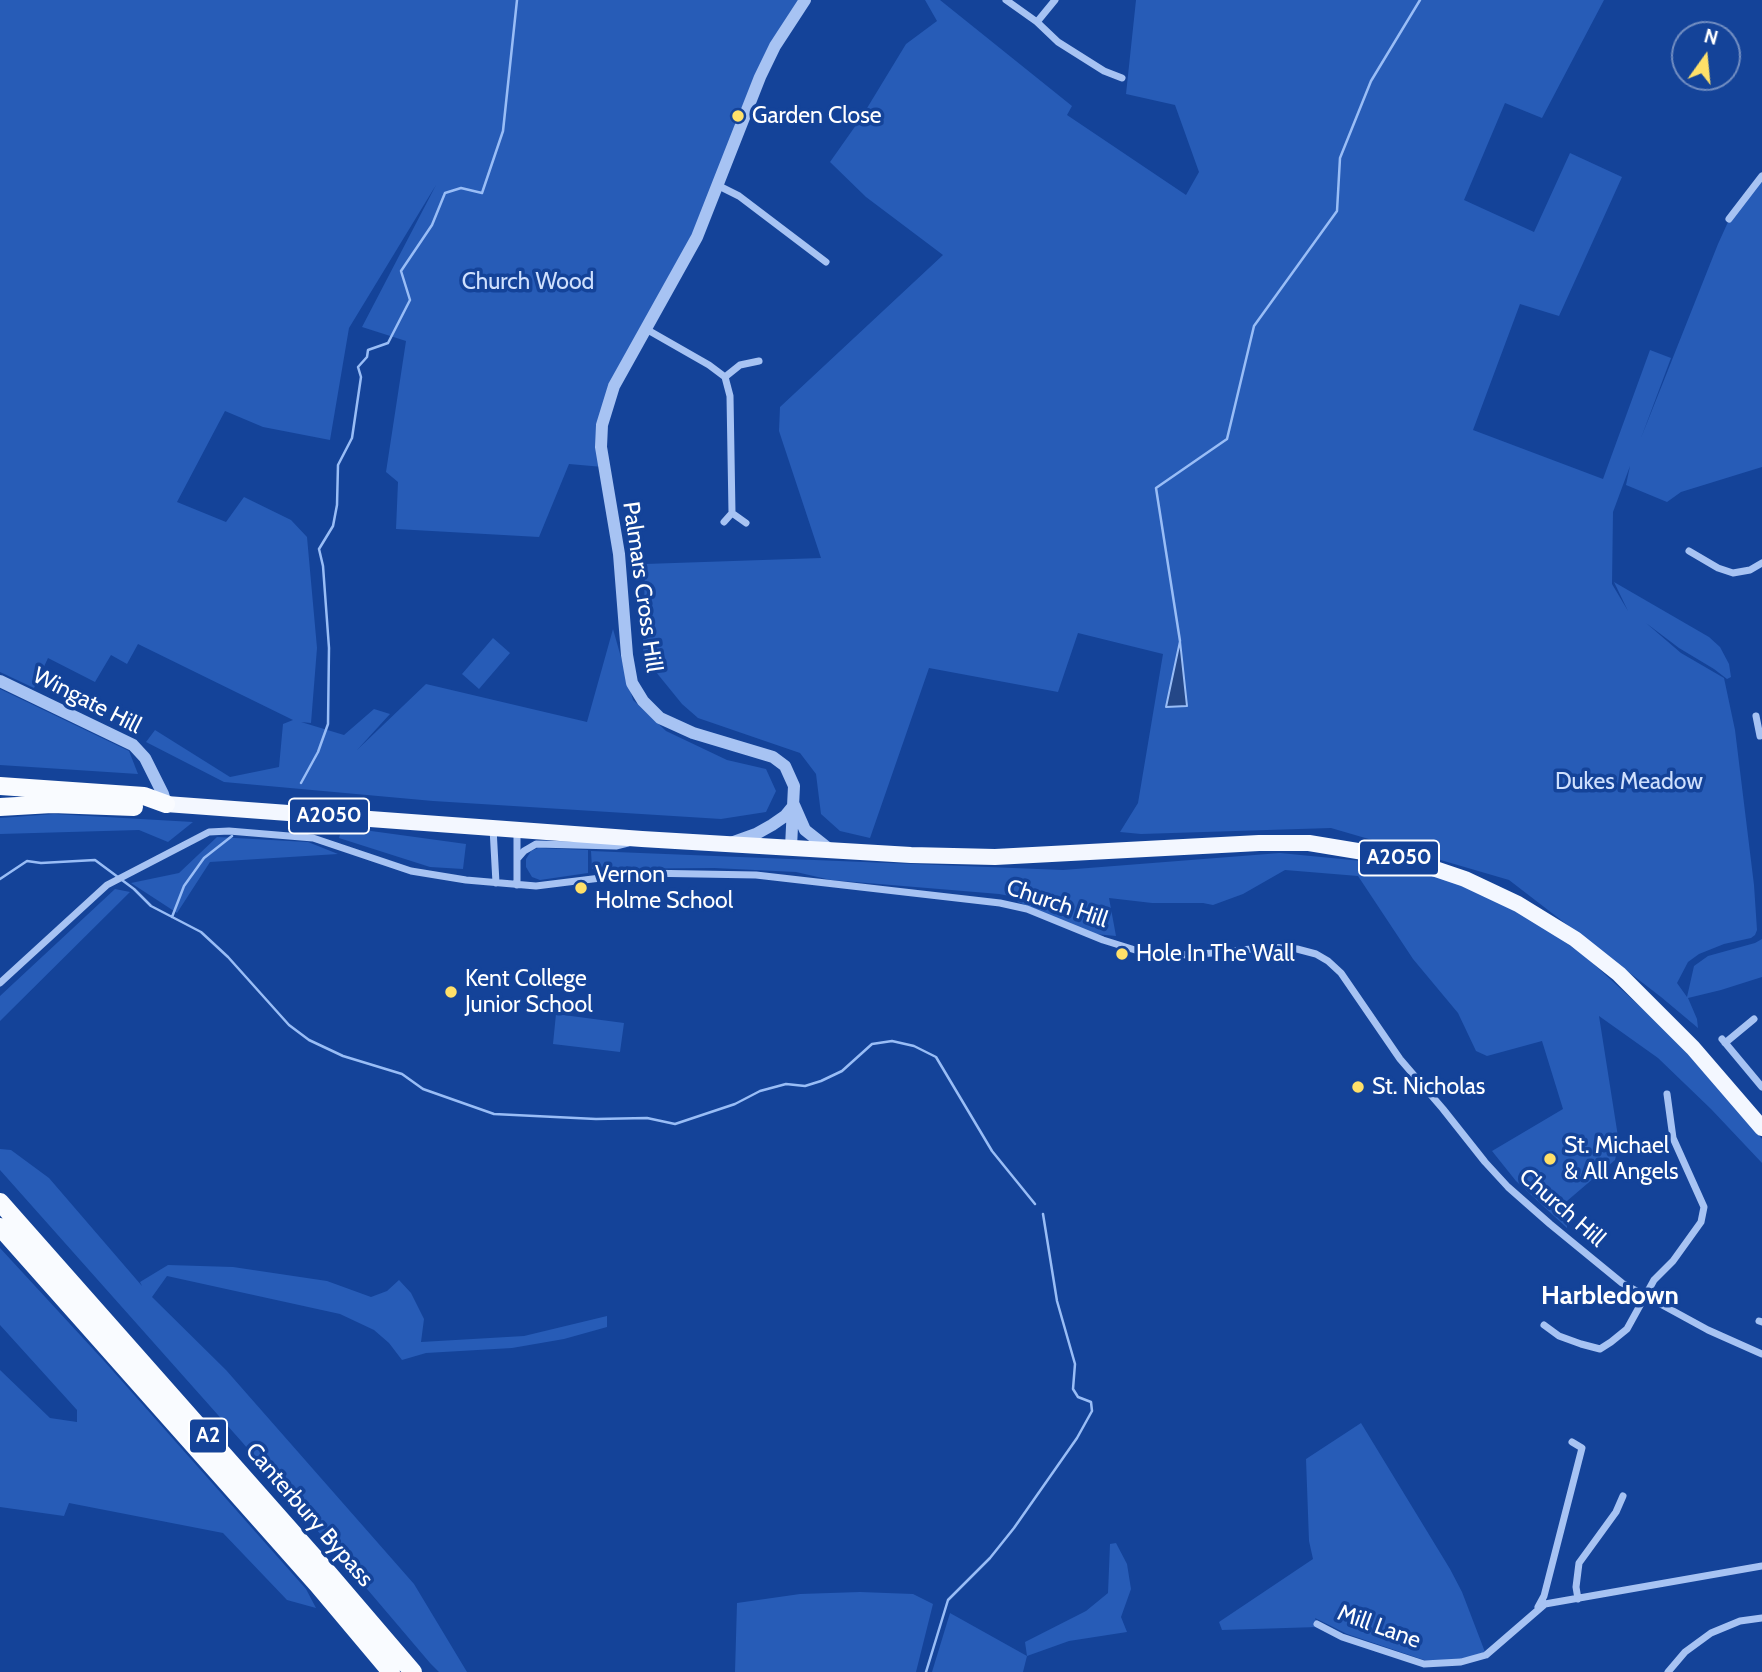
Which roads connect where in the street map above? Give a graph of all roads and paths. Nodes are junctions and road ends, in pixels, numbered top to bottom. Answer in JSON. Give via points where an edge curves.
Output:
{"nodes":[{"id":1,"x":805,"y":0,"type":"edge"},
{"id":2,"x":1006,"y":0,"type":"edge"},
{"id":3,"x":1055,"y":0,"type":"edge"},
{"id":4,"x":1037,"y":22,"type":"junction"},
{"id":5,"x":1122,"y":78,"type":"dead end"},
{"id":6,"x":1762,"y":176,"type":"edge"},
{"id":7,"x":717,"y":185,"type":"junction"},
{"id":8,"x":1729,"y":219,"type":"dead end"},
{"id":9,"x":826,"y":262,"type":"dead end"},
{"id":10,"x":646,"y":329,"type":"junction"},
{"id":11,"x":759,"y":361,"type":"dead end"},
{"id":12,"x":725,"y":377,"type":"junction"},
{"id":13,"x":732,"y":513,"type":"junction"},
{"id":14,"x":724,"y":522,"type":"dead end"},
{"id":15,"x":746,"y":523,"type":"dead end"},
{"id":16,"x":1689,"y":551,"type":"dead end"},
{"id":17,"x":1762,"y":563,"type":"edge"},
{"id":18,"x":0,"y":681,"type":"edge"},
{"id":19,"x":1756,"y":716,"type":"dead end"},
{"id":20,"x":1760,"y":726,"type":"edge"},
{"id":21,"x":1748,"y":728,"type":"dead end"},
{"id":22,"x":1760,"y":736,"type":"dead end"},
{"id":23,"x":0,"y":786,"type":"edge"},
{"id":24,"x":166,"y":804,"type":"junction"},
{"id":25,"x":794,"y":805,"type":"junction"},
{"id":26,"x":0,"y":807,"type":"edge"},
{"id":27,"x":493,"y":828,"type":"junction"},
{"id":28,"x":517,"y":830,"type":"junction"},
{"id":29,"x":642,"y":839,"type":"junction"},
{"id":30,"x":728,"y":844,"type":"junction"},
{"id":31,"x":791,"y":847,"type":"junction"},
{"id":32,"x":831,"y":850,"type":"junction"},
{"id":33,"x":519,"y":859,"type":"junction"},
{"id":34,"x":496,"y":883,"type":"junction"},
{"id":35,"x":517,"y":885,"type":"junction"},
{"id":36,"x":0,"y":983,"type":"edge"},
{"id":37,"x":1754,"y":1019,"type":"dead end"},
{"id":38,"x":1762,"y":1087,"type":"edge"},
{"id":39,"x":1667,"y":1094,"type":"dead end"},
{"id":40,"x":1762,"y":1128,"type":"edge"},
{"id":41,"x":0,"y":1202,"type":"edge"},
{"id":42,"x":0,"y":1227,"type":"edge"},
{"id":43,"x":1644,"y":1296,"type":"junction"},
{"id":44,"x":1544,"y":1325,"type":"dead end"},
{"id":45,"x":1762,"y":1354,"type":"edge"},
{"id":46,"x":1572,"y":1442,"type":"dead end"},
{"id":47,"x":1623,"y":1496,"type":"dead end"},
{"id":48,"x":1762,"y":1566,"type":"edge"},
{"id":49,"x":1578,"y":1599,"type":"junction"},
{"id":50,"x":1536,"y":1610,"type":"junction"},
{"id":51,"x":1762,"y":1618,"type":"edge"},
{"id":52,"x":1317,"y":1624,"type":"dead end"},
{"id":53,"x":391,"y":1672,"type":"edge"},
{"id":54,"x":413,"y":1672,"type":"edge"},
{"id":55,"x":1668,"y":1672,"type":"edge"}],
"edges":[{"from":1,"to":7,"type":"street","name":"Palmars Cross Hill","via":[[760,77]]},
{"from":2,"to":4,"type":"street"},
{"from":3,"to":4,"type":"street"},
{"from":4,"to":5,"type":"street","via":[[1058,42]]},
{"from":6,"to":8,"type":"street"},
{"from":7,"to":9,"type":"street","via":[[739,195]]},
{"from":7,"to":10,"type":"street","name":"Palmars Cross Hill","via":[[697,237]]},
{"from":10,"to":12,"type":"street"},
{"from":10,"to":25,"type":"street","name":"Palmars Cross Hill","via":[[614,386],[601,447],[619,554],[632,683],[660,718],[779,761],[794,786]]},
{"from":11,"to":12,"type":"street","via":[[740,365]]},
{"from":12,"to":13,"type":"street","via":[[730,396]]},
{"from":13,"to":14,"type":"street"},
{"from":13,"to":15,"type":"street"},
{"from":16,"to":17,"type":"street","via":[[1733,573]]},
{"from":18,"to":24,"type":"street","name":"Wingate Hill","via":[[133,745],[145,758]]},
{"from":19,"to":20,"type":"street"},
{"from":20,"to":21,"type":"street"},
{"from":20,"to":22,"type":"street"},
{"from":23,"to":24,"type":"highway","via":[[144,796]]},
{"from":24,"to":26,"type":"highway","via":[[143,808]]},
{"from":24,"to":27,"type":"main road","number":"A2050"},
{"from":25,"to":30,"type":"street","via":[[756,834]]},
{"from":25,"to":31,"type":"street","name":"Palmars Cross Hill"},
{"from":25,"to":32,"type":"street","via":[[805,830]]},
{"from":27,"to":28,"type":"main road","number":"A2050"},
{"from":27,"to":34,"type":"street"},
{"from":28,"to":29,"type":"main road","number":"A2050"},
{"from":28,"to":33,"type":"street"},
{"from":29,"to":30,"type":"main road","number":"A2050"},
{"from":29,"to":33,"type":"street","via":[[616,846],[536,844]]},
{"from":30,"to":31,"type":"main road","number":"A2050"},
{"from":31,"to":32,"type":"main road","number":"A2050"},
{"from":32,"to":40,"type":"main road","number":"A2050","via":[[995,857],[1309,843],[1406,859],[1518,904],[1575,939],[1619,974],[1693,1048]]},
{"from":33,"to":35,"type":"street"},
{"from":34,"to":35,"type":"street","name":"Church Hill"},
{"from":34,"to":36,"type":"street","name":"Church Hill","via":[[411,871],[313,838],[209,832],[113,881]]},
{"from":35,"to":43,"type":"street","name":"Church Hill","via":[[641,873],[756,875],[1000,903],[1147,954],[1192,956],[1271,947],[1316,954],[1342,973],[1400,1059],[1508,1187],[1592,1260]]},
{"from":37,"to":38,"type":"street","via":[[1724,1041]]},
{"from":39,"to":43,"type":"street","via":[[1673,1138],[1704,1207],[1700,1222]]},
{"from":41,"to":54,"type":"highway","name":"Canterbury Bypass","number":"A2"},
{"from":42,"to":53,"type":"highway","name":"Canterbury Bypass","number":"A2"},
{"from":43,"to":44,"type":"street","via":[[1627,1329],[1600,1349],[1559,1336]]},
{"from":43,"to":45,"type":"street","name":"Church Hill"},
{"from":46,"to":50,"type":"street","name":"Mill Lane","via":[[1582,1448],[1544,1596]]},
{"from":47,"to":49,"type":"street","via":[[1579,1563]]},
{"from":48,"to":49,"type":"street","name":"Mill Lane"},
{"from":49,"to":50,"type":"street","name":"Mill Lane","via":[[1545,1604]]},
{"from":50,"to":52,"type":"street","name":"Mill Lane","via":[[1486,1655],[1451,1664],[1424,1664]]},
{"from":51,"to":55,"type":"street","via":[[1740,1620],[1712,1633],[1685,1652]]}]}
